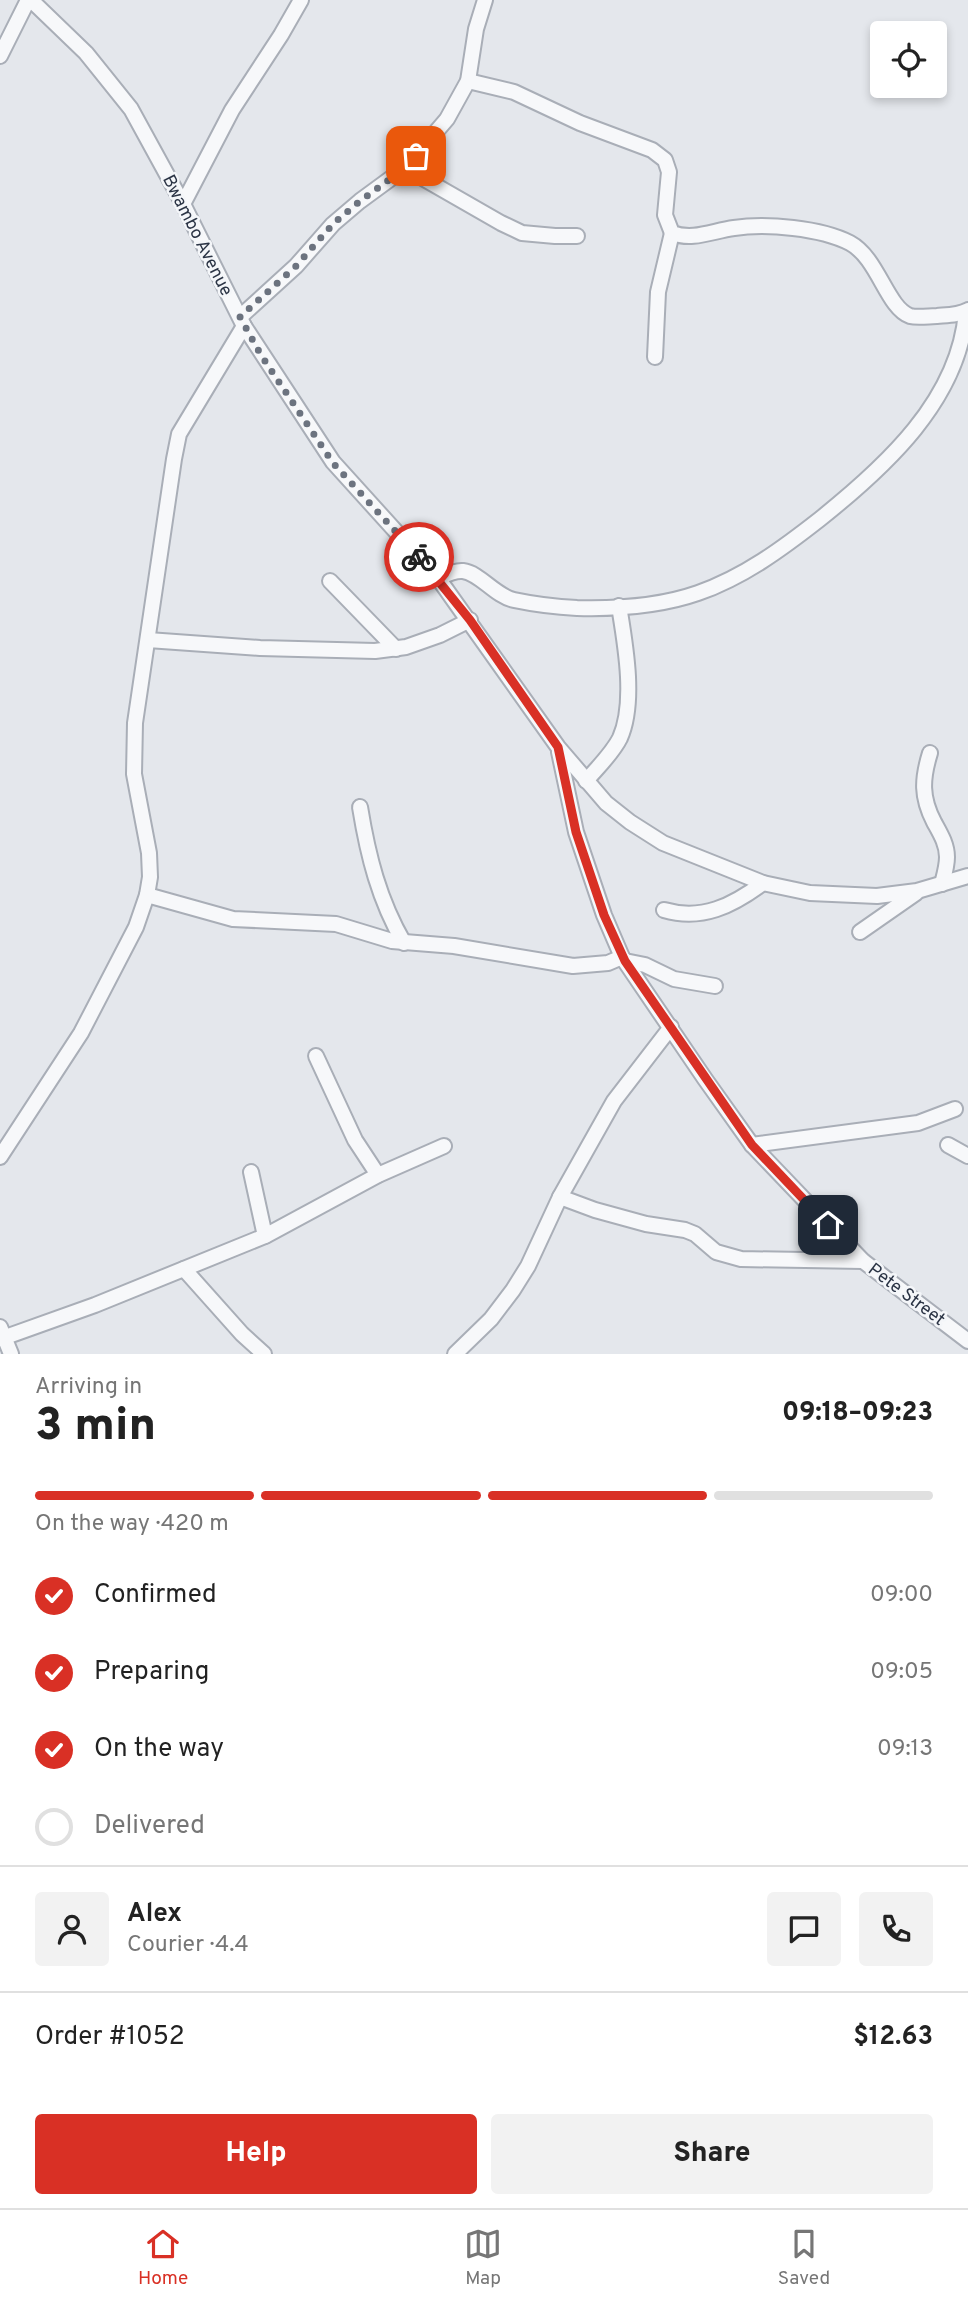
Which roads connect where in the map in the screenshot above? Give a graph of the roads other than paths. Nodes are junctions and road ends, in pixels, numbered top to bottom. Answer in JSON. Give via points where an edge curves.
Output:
{"nodes":[{"id":1,"x":29,"y":0,"type":"edge"},
{"id":2,"x":300,"y":0,"type":"edge"},
{"id":3,"x":485,"y":0,"type":"edge"},
{"id":4,"x":0,"y":56,"type":"edge"},
{"id":5,"x":468,"y":81,"type":"junction"},
{"id":6,"x":405,"y":168,"type":"junction"},
{"id":7,"x":183,"y":204,"type":"junction"},
{"id":8,"x":672,"y":233,"type":"junction"},
{"id":9,"x":577,"y":236,"type":"dead end"},
{"id":10,"x":967,"y":311,"type":"edge"},
{"id":11,"x":242,"y":322,"type":"junction"},
{"id":12,"x":655,"y":357,"type":"dead end"},
{"id":13,"x":438,"y":578,"type":"junction"},
{"id":14,"x":330,"y":581,"type":"dead end"},
{"id":15,"x":619,"y":606,"type":"junction"},
{"id":16,"x":470,"y":620,"type":"junction"},
{"id":17,"x":148,"y":640,"type":"junction"},
{"id":18,"x":396,"y":649,"type":"junction"},
{"id":19,"x":558,"y":747,"type":"junction"},
{"id":20,"x":930,"y":753,"type":"dead end"},
{"id":21,"x":586,"y":781,"type":"junction"},
{"id":22,"x":360,"y":807,"type":"dead end"},
{"id":23,"x":968,"y":876,"type":"edge"},
{"id":24,"x":763,"y":883,"type":"junction"},
{"id":25,"x":942,"y":884,"type":"junction"},
{"id":26,"x":917,"y":891,"type":"junction"},
{"id":27,"x":147,"y":895,"type":"junction"},
{"id":28,"x":664,"y":910,"type":"dead end"},
{"id":29,"x":860,"y":932,"type":"dead end"},
{"id":30,"x":404,"y":943,"type":"junction"},
{"id":31,"x":623,"y":959,"type":"junction"},
{"id":32,"x":715,"y":986,"type":"dead end"},
{"id":33,"x":671,"y":1027,"type":"junction"},
{"id":34,"x":316,"y":1056,"type":"dead end"},
{"id":35,"x":955,"y":1109,"type":"dead end"},
{"id":36,"x":752,"y":1145,"type":"junction"},
{"id":37,"x":948,"y":1145,"type":"dead end"},
{"id":38,"x":444,"y":1146,"type":"dead end"},
{"id":39,"x":968,"y":1156,"type":"edge"},
{"id":40,"x":0,"y":1157,"type":"edge"},
{"id":41,"x":251,"y":1172,"type":"dead end"},
{"id":42,"x":378,"y":1175,"type":"junction"},
{"id":43,"x":560,"y":1197,"type":"junction"},
{"id":44,"x":265,"y":1236,"type":"junction"},
{"id":45,"x":863,"y":1261,"type":"junction"},
{"id":46,"x":184,"y":1269,"type":"junction"},
{"id":47,"x":1,"y":1335,"type":"edge"},
{"id":48,"x":968,"y":1341,"type":"edge"},
{"id":49,"x":11,"y":1354,"type":"edge"},
{"id":50,"x":264,"y":1354,"type":"edge"},
{"id":51,"x":456,"y":1354,"type":"edge"}],
"edges":[{"from":1,"to":4,"type":"street"},
{"from":1,"to":7,"type":"street","name":"Bwambo Avenue","via":[[86,53],[131,109]]},
{"from":2,"to":7,"type":"street","via":[[232,110]]},
{"from":3,"to":5,"type":"street"},
{"from":5,"to":6,"type":"street","via":[[447,119]]},
{"from":5,"to":8,"type":"street","via":[[514,92],[652,150],[665,160],[669,172],[665,215]]},
{"from":6,"to":9,"type":"street","via":[[523,233]]},
{"from":6,"to":11,"type":"street","via":[[333,224]]},
{"from":7,"to":11,"type":"street","name":"Bwambo Avenue"},
{"from":8,"to":10,"type":"street","via":[[684,238],[736,227],[816,232],[850,243],[863,253],[901,311],[923,317]]},
{"from":8,"to":12,"type":"street","via":[[658,292]]},
{"from":10,"to":15,"type":"street","via":[[962,339],[934,402],[861,486],[780,549],[733,578],[676,599]]},
{"from":11,"to":13,"type":"street","name":"Bwambo Avenue","via":[[333,463]]},
{"from":11,"to":17,"type":"street","via":[[179,435]]},
{"from":13,"to":15,"type":"street","via":[[463,571],[512,600],[577,608]]},
{"from":13,"to":16,"type":"street","name":"Bwambo Avenue"},
{"from":14,"to":18,"type":"street"},
{"from":15,"to":21,"type":"street","via":[[626,670],[625,718],[615,745]]},
{"from":16,"to":18,"type":"street"},
{"from":16,"to":19,"type":"street","name":"Bwambo Avenue"},
{"from":17,"to":18,"type":"street","via":[[273,649]]},
{"from":17,"to":27,"type":"street","via":[[133,754],[149,853]]},
{"from":19,"to":21,"type":"street","name":"Bwambo Avenue"},
{"from":19,"to":31,"type":"street","name":"Pete Street","via":[[576,832]]},
{"from":20,"to":25,"type":"street","via":[[923,792],[945,846]]},
{"from":21,"to":24,"type":"street","name":"Bwambo Avenue","via":[[648,835]]},
{"from":22,"to":30,"type":"street","via":[[376,882]]},
{"from":23,"to":25,"type":"street","name":"Bwambo Avenue"},
{"from":24,"to":26,"type":"street","name":"Bwambo Avenue","via":[[843,896]]},
{"from":24,"to":28,"type":"street","via":[[716,910],[687,915]]},
{"from":25,"to":26,"type":"street","name":"Bwambo Avenue"},
{"from":26,"to":29,"type":"street"},
{"from":27,"to":30,"type":"street","via":[[233,919],[336,924]]},
{"from":27,"to":40,"type":"street","via":[[136,928],[81,1033]]},
{"from":30,"to":31,"type":"street","via":[[573,965]]},
{"from":31,"to":32,"type":"street","via":[[674,979]]},
{"from":31,"to":33,"type":"street","name":"Pete Street"},
{"from":33,"to":36,"type":"street","name":"Pete Street"},
{"from":33,"to":43,"type":"street","via":[[614,1101]]},
{"from":34,"to":42,"type":"street","via":[[355,1140]]},
{"from":35,"to":36,"type":"street","via":[[918,1123]]},
{"from":36,"to":45,"type":"street","name":"Pete Street"},
{"from":37,"to":39,"type":"street"},
{"from":38,"to":42,"type":"street"},
{"from":41,"to":44,"type":"street"},
{"from":42,"to":44,"type":"street"},
{"from":43,"to":45,"type":"street","via":[[646,1224],[685,1230],[716,1252],[741,1259]]},
{"from":43,"to":51,"type":"street","via":[[513,1290]]},
{"from":44,"to":46,"type":"street"},
{"from":45,"to":48,"type":"street","name":"Pete Street"},
{"from":46,"to":47,"type":"street"},
{"from":46,"to":50,"type":"street"},
{"from":47,"to":49,"type":"street"}]}
